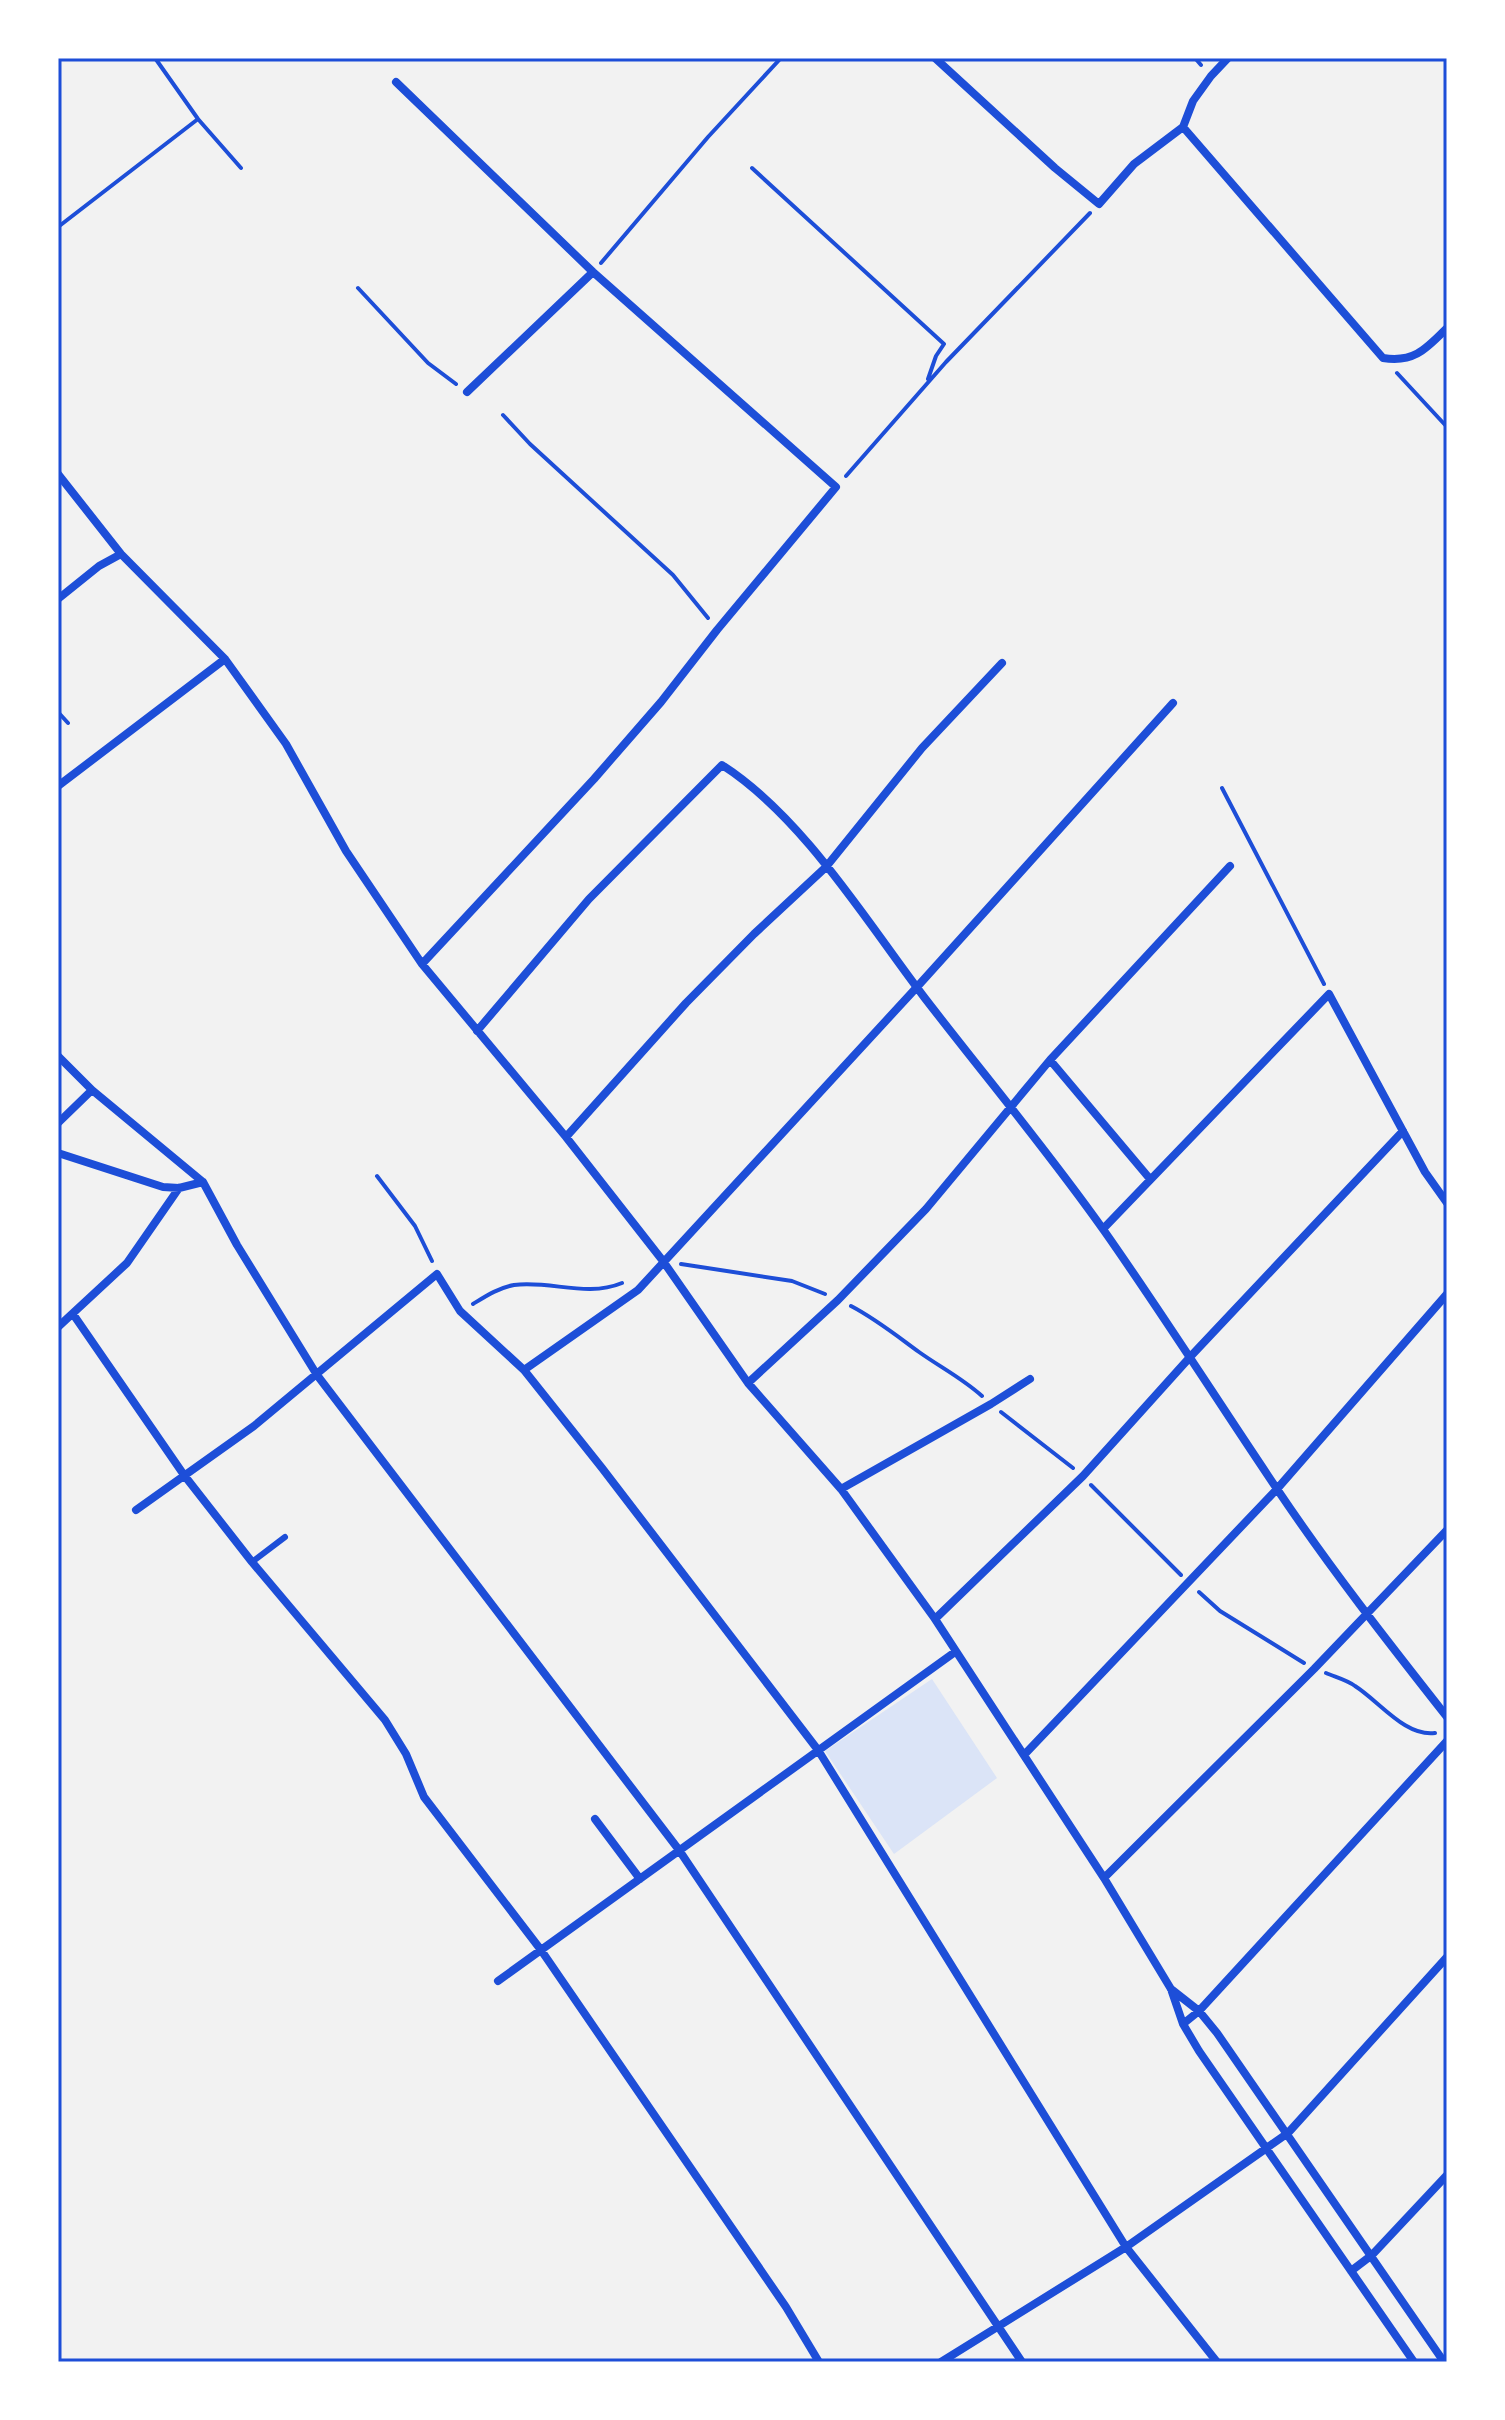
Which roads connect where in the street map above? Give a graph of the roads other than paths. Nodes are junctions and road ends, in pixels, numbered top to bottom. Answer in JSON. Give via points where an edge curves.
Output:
{"nodes":[{"id":1,"x":935,"y":58,"type":"edge"},
{"id":2,"x":1228,"y":58,"type":"edge"},
{"id":3,"x":396,"y":82,"type":"dead end"},
{"id":4,"x":1183,"y":127,"type":"junction"},
{"id":5,"x":593,"y":272,"type":"junction"},
{"id":6,"x":1447,"y":328,"type":"edge"},
{"id":7,"x":467,"y":392,"type":"road end"},
{"id":8,"x":58,"y":474,"type":"edge"},
{"id":9,"x":121,"y":554,"type":"junction"},
{"id":10,"x":58,"y":599,"type":"edge"},
{"id":11,"x":225,"y":659,"type":"junction"},
{"id":12,"x":1002,"y":663,"type":"dead end"},
{"id":13,"x":1173,"y":703,"type":"dead end"},
{"id":14,"x":58,"y":786,"type":"edge"},
{"id":15,"x":1230,"y":866,"type":"dead end"},
{"id":16,"x":826,"y":867,"type":"junction"},
{"id":17,"x":422,"y":964,"type":"junction"},
{"id":18,"x":917,"y":987,"type":"junction"},
{"id":19,"x":477,"y":1031,"type":"junction"},
{"id":20,"x":58,"y":1056,"type":"edge"},
{"id":21,"x":1050,"y":1060,"type":"junction"},
{"id":22,"x":92,"y":1090,"type":"junction"},
{"id":23,"x":1011,"y":1109,"type":"junction"},
{"id":24,"x":58,"y":1123,"type":"edge"},
{"id":25,"x":1403,"y":1131,"type":"junction"},
{"id":26,"x":566,"y":1137,"type":"junction"},
{"id":27,"x":58,"y":1153,"type":"edge"},
{"id":28,"x":1150,"y":1179,"type":"junction"},
{"id":29,"x":203,"y":1182,"type":"junction"},
{"id":30,"x":179,"y":1188,"type":"junction"},
{"id":31,"x":1447,"y":1203,"type":"edge"},
{"id":32,"x":1103,"y":1229,"type":"junction"},
{"id":33,"x":663,"y":1261,"type":"junction"},
{"id":34,"x":1447,"y":1294,"type":"edge"},
{"id":35,"x":73,"y":1314,"type":"junction"},
{"id":36,"x":58,"y":1327,"type":"edge"},
{"id":37,"x":1191,"y":1356,"type":"junction"},
{"id":38,"x":524,"y":1370,"type":"junction"},
{"id":39,"x":317,"y":1375,"type":"junction"},
{"id":40,"x":1030,"y":1379,"type":"dead end"},
{"id":41,"x":748,"y":1383,"type":"junction"},
{"id":42,"x":184,"y":1475,"type":"junction"},
{"id":43,"x":841,"y":1489,"type":"junction"},
{"id":44,"x":1277,"y":1489,"type":"junction"},
{"id":45,"x":136,"y":1510,"type":"dead end"},
{"id":46,"x":1447,"y":1530,"type":"edge"},
{"id":47,"x":285,"y":1537,"type":"dead end"},
{"id":48,"x":252,"y":1562,"type":"junction"},
{"id":49,"x":1364,"y":1613,"type":"junction"},
{"id":50,"x":935,"y":1619,"type":"junction"},
{"id":51,"x":955,"y":1652,"type":"junction"},
{"id":52,"x":1447,"y":1717,"type":"edge"},
{"id":53,"x":1447,"y":1741,"type":"edge"},
{"id":54,"x":818,"y":1750,"type":"junction"},
{"id":55,"x":1024,"y":1755,"type":"junction"},
{"id":56,"x":595,"y":1819,"type":"dead end"},
{"id":57,"x":679,"y":1850,"type":"junction"},
{"id":58,"x":1104,"y":1878,"type":"junction"},
{"id":59,"x":640,"y":1879,"type":"junction"},
{"id":60,"x":541,"y":1950,"type":"junction"},
{"id":61,"x":1447,"y":1957,"type":"edge"},
{"id":62,"x":498,"y":1981,"type":"dead end"},
{"id":63,"x":1171,"y":1989,"type":"junction"},
{"id":64,"x":1199,"y":2011,"type":"junction"},
{"id":65,"x":1183,"y":2024,"type":"junction"},
{"id":66,"x":1288,"y":2133,"type":"junction"},
{"id":67,"x":1267,"y":2148,"type":"junction"},
{"id":68,"x":1447,"y":2175,"type":"edge"},
{"id":69,"x":1126,"y":2247,"type":"junction"},
{"id":70,"x":1372,"y":2255,"type":"junction"},
{"id":71,"x":1351,"y":2271,"type":"junction"},
{"id":72,"x":998,"y":2326,"type":"junction"},
{"id":73,"x":819,"y":2362,"type":"edge"},
{"id":74,"x":941,"y":2362,"type":"edge"},
{"id":75,"x":1022,"y":2362,"type":"edge"},
{"id":76,"x":1217,"y":2362,"type":"edge"},
{"id":77,"x":1414,"y":2362,"type":"edge"},
{"id":78,"x":1444,"y":2362,"type":"edge"}],
"edges":[{"from":1,"to":4,"type":"street","via":[[1099,204],[1134,164]]},
{"from":2,"to":4,"type":"street","via":[[1193,101]]},
{"from":3,"to":5,"type":"street"},
{"from":4,"to":6,"type":"street","via":[[1383,358],[1411,358]]},
{"from":5,"to":7,"type":"street"},
{"from":5,"to":17,"type":"street","via":[[836,487],[661,702]]},
{"from":8,"to":9,"type":"street"},
{"from":9,"to":10,"type":"street"},
{"from":9,"to":11,"type":"street"},
{"from":11,"to":14,"type":"street"},
{"from":11,"to":17,"type":"street","via":[[286,744],[346,851]]},
{"from":12,"to":16,"type":"street","via":[[922,748]]},
{"from":13,"to":18,"type":"street"},
{"from":15,"to":21,"type":"street"},
{"from":16,"to":18,"type":"street"},
{"from":16,"to":19,"type":"street","via":[[769,800],[722,765],[589,899]]},
{"from":16,"to":26,"type":"street","via":[[686,1003]]},
{"from":17,"to":19,"type":"street"},
{"from":18,"to":23,"type":"street"},
{"from":18,"to":33,"type":"street"},
{"from":19,"to":26,"type":"street"},
{"from":20,"to":22,"type":"street"},
{"from":21,"to":23,"type":"street"},
{"from":21,"to":28,"type":"street"},
{"from":22,"to":24,"type":"street"},
{"from":22,"to":29,"type":"street"},
{"from":23,"to":32,"type":"street"},
{"from":23,"to":41,"type":"street","via":[[926,1209]]},
{"from":25,"to":28,"type":"street","via":[[1329,994]]},
{"from":25,"to":31,"type":"street"},
{"from":25,"to":37,"type":"street"},
{"from":26,"to":33,"type":"street"},
{"from":27,"to":30,"type":"street"},
{"from":28,"to":32,"type":"street"},
{"from":29,"to":30,"type":"street"},
{"from":29,"to":39,"type":"street"},
{"from":30,"to":35,"type":"street","via":[[127,1263]]},
{"from":32,"to":37,"type":"street"},
{"from":33,"to":38,"type":"street","via":[[638,1290]]},
{"from":33,"to":41,"type":"street"},
{"from":34,"to":44,"type":"street"},
{"from":35,"to":36,"type":"street"},
{"from":35,"to":42,"type":"street"},
{"from":37,"to":44,"type":"street"},
{"from":37,"to":50,"type":"street","via":[[1083,1476]]},
{"from":38,"to":39,"type":"street","via":[[460,1311],[437,1274]]},
{"from":38,"to":54,"type":"street"},
{"from":39,"to":42,"type":"street"},
{"from":39,"to":57,"type":"street"},
{"from":40,"to":43,"type":"street"},
{"from":41,"to":43,"type":"street"},
{"from":42,"to":45,"type":"street"},
{"from":42,"to":48,"type":"street"},
{"from":43,"to":50,"type":"street"},
{"from":44,"to":49,"type":"street"},
{"from":44,"to":55,"type":"street"},
{"from":46,"to":49,"type":"street"},
{"from":47,"to":48,"type":"lane"},
{"from":48,"to":60,"type":"street","via":[[385,1720],[424,1797]]},
{"from":49,"to":52,"type":"street"},
{"from":49,"to":58,"type":"street"},
{"from":50,"to":51,"type":"street"},
{"from":51,"to":54,"type":"street"},
{"from":51,"to":55,"type":"street"},
{"from":53,"to":64,"type":"street"},
{"from":54,"to":57,"type":"street"},
{"from":54,"to":69,"type":"street"},
{"from":55,"to":58,"type":"street"},
{"from":56,"to":59,"type":"street"},
{"from":57,"to":59,"type":"street"},
{"from":57,"to":72,"type":"street"},
{"from":58,"to":63,"type":"street"},
{"from":59,"to":60,"type":"street"},
{"from":60,"to":62,"type":"street"},
{"from":60,"to":73,"type":"street"},
{"from":61,"to":66,"type":"street"},
{"from":63,"to":64,"type":"street"},
{"from":63,"to":65,"type":"street"},
{"from":64,"to":65,"type":"street"},
{"from":64,"to":66,"type":"street"},
{"from":65,"to":67,"type":"street"},
{"from":66,"to":67,"type":"street"},
{"from":66,"to":70,"type":"street"},
{"from":67,"to":69,"type":"street"},
{"from":67,"to":71,"type":"street"},
{"from":68,"to":70,"type":"street"},
{"from":69,"to":72,"type":"street"},
{"from":69,"to":76,"type":"street"},
{"from":70,"to":71,"type":"street"},
{"from":70,"to":78,"type":"street"},
{"from":71,"to":77,"type":"street"},
{"from":72,"to":74,"type":"street"},
{"from":72,"to":75,"type":"street"}]}
